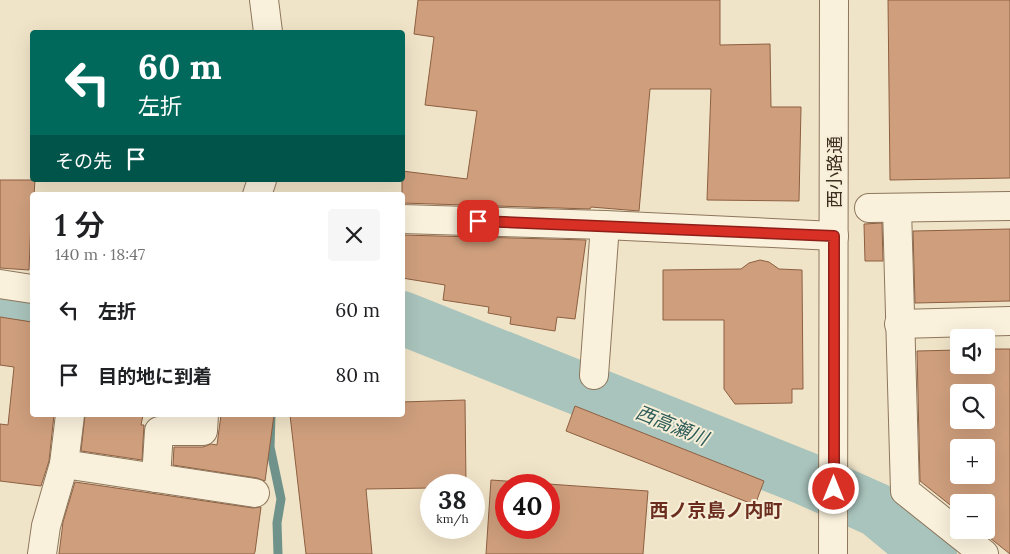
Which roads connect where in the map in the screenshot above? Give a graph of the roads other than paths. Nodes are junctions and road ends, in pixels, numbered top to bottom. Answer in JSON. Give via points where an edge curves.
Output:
{"nodes":[{"id":1,"x":264,"y":0,"type":"edge"},
{"id":2,"x":834,"y":0,"type":"edge"},
{"id":3,"x":268,"y":30,"type":"edge"},
{"id":4,"x":1010,"y":206,"type":"edge"},
{"id":5,"x":870,"y":208,"type":"dead end"},
{"id":6,"x":897,"y":208,"type":"junction"},
{"id":7,"x":405,"y":219,"type":"edge"},
{"id":8,"x":605,"y":225,"type":"junction"},
{"id":9,"x":834,"y":236,"type":"junction"},
{"id":10,"x":0,"y":284,"type":"edge"},
{"id":11,"x":30,"y":288,"type":"edge"},
{"id":12,"x":1010,"y":321,"type":"edge"},
{"id":13,"x":899,"y":324,"type":"junction"},
{"id":14,"x":594,"y":375,"type":"dead end"},
{"id":15,"x":70,"y":417,"type":"edge"},
{"id":16,"x":204,"y":417,"type":"edge"},
{"id":17,"x":64,"y":464,"type":"junction"},
{"id":18,"x":156,"y":478,"type":"junction"},
{"id":19,"x":255,"y":493,"type":"dead end"},
{"id":20,"x":42,"y":554,"type":"edge"},
{"id":21,"x":833,"y":554,"type":"edge"},
{"id":22,"x":984,"y":554,"type":"edge"}],
"edges":[{"from":1,"to":3,"type":"street"},
{"from":2,"to":9,"type":"street","name":"西小路通"},
{"from":4,"to":6,"type":"street"},
{"from":5,"to":6,"type":"street"},
{"from":6,"to":13,"type":"street"},
{"from":7,"to":8,"type":"street"},
{"from":8,"to":9,"type":"street"},
{"from":8,"to":14,"type":"street"},
{"from":9,"to":21,"type":"street","name":"西小路通"},
{"from":10,"to":11,"type":"street"},
{"from":12,"to":13,"type":"street"},
{"from":13,"to":22,"type":"street","via":[[905,491]]},
{"from":15,"to":17,"type":"street"},
{"from":16,"to":18,"type":"street","via":[[203,430],[159,430]]},
{"from":17,"to":18,"type":"street"},
{"from":17,"to":20,"type":"street","via":[[46,526]]},
{"from":18,"to":19,"type":"street"}]}
